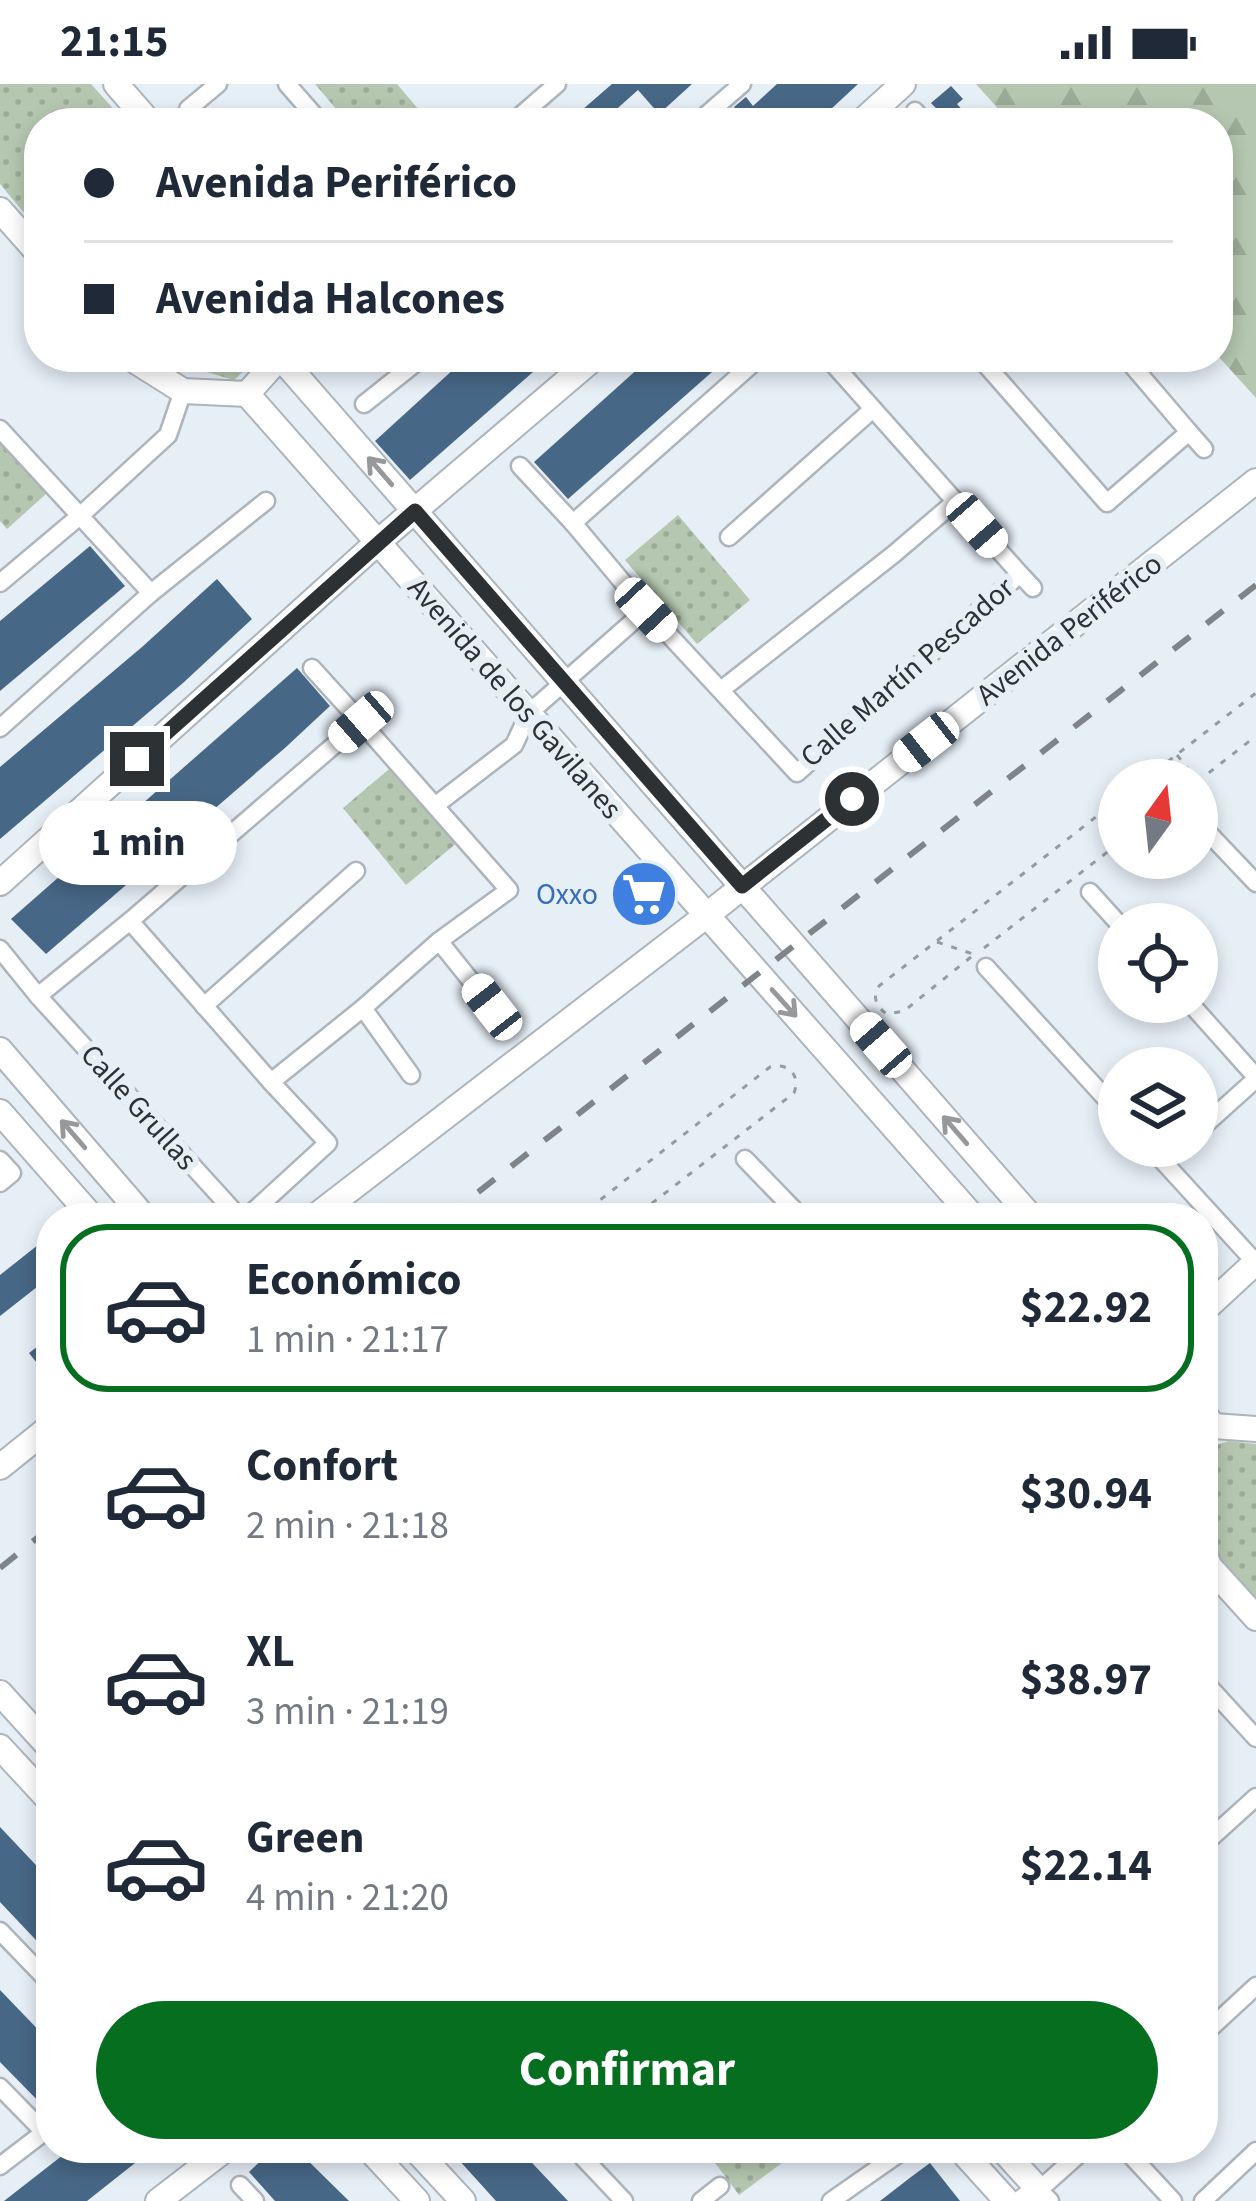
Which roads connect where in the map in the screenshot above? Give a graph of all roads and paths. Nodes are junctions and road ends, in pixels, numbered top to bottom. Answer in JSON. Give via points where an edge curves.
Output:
{"nodes":[{"id":1,"x":116,"y":84,"type":"edge"},
{"id":2,"x":218,"y":84,"type":"edge"},
{"id":3,"x":287,"y":84,"type":"edge"},
{"id":4,"x":557,"y":84,"type":"edge"},
{"id":5,"x":742,"y":84,"type":"edge"},
{"id":6,"x":904,"y":84,"type":"edge"},
{"id":7,"x":137,"y":108,"type":"edge"},
{"id":8,"x":189,"y":108,"type":"edge"},
{"id":9,"x":308,"y":108,"type":"edge"},
{"id":10,"x":529,"y":108,"type":"edge"},
{"id":11,"x":715,"y":108,"type":"edge"},
{"id":12,"x":877,"y":108,"type":"edge"},
{"id":13,"x":0,"y":210,"type":"edge"},
{"id":14,"x":24,"y":237,"type":"edge"},
{"id":15,"x":153,"y":372,"type":"edge"},
{"id":16,"x":267,"y":372,"type":"edge"},
{"id":17,"x":293,"y":372,"type":"edge"},
{"id":18,"x":404,"y":372,"type":"edge"},
{"id":19,"x":577,"y":372,"type":"edge"},
{"id":20,"x":743,"y":372,"type":"edge"},
{"id":21,"x":840,"y":372,"type":"edge"},
{"id":22,"x":992,"y":372,"type":"edge"},
{"id":23,"x":1138,"y":372,"type":"edge"},
{"id":24,"x":183,"y":391,"type":"junction"},
{"id":25,"x":248,"y":394,"type":"junction"},
{"id":26,"x":364,"y":404,"type":"dead end"},
{"id":27,"x":873,"y":409,"type":"junction"},
{"id":28,"x":0,"y":429,"type":"edge"},
{"id":29,"x":1189,"y":432,"type":"junction"},
{"id":30,"x":1204,"y":449,"type":"dead end"},
{"id":31,"x":520,"y":466,"type":"dead end"},
{"id":32,"x":1256,"y":481,"type":"edge"},
{"id":33,"x":266,"y":501,"type":"dead end"},
{"id":34,"x":956,"y":501,"type":"junction"},
{"id":35,"x":415,"y":511,"type":"junction"},
{"id":36,"x":82,"y":515,"type":"junction"},
{"id":37,"x":573,"y":523,"type":"junction"},
{"id":38,"x":730,"y":537,"type":"dead end"},
{"id":39,"x":378,"y":542,"type":"junction"},
{"id":40,"x":0,"y":583,"type":"edge"},
{"id":41,"x":151,"y":593,"type":"junction"},
{"id":42,"x":646,"y":610,"type":"junction"},
{"id":43,"x":312,"y":668,"type":"dead end"},
{"id":44,"x":565,"y":682,"type":"junction"},
{"id":45,"x":721,"y":690,"type":"junction"},
{"id":46,"x":1256,"y":693,"type":"edge"},
{"id":47,"x":529,"y":713,"type":"junction"},
{"id":48,"x":361,"y":722,"type":"junction"},
{"id":49,"x":0,"y":728,"type":"edge"},
{"id":50,"x":1256,"y":736,"type":"edge"},
{"id":51,"x":1177,"y":754,"type":"junction"},
{"id":52,"x":1171,"y":759,"type":"edge"},
{"id":53,"x":1181,"y":759,"type":"edge"},
{"id":54,"x":1218,"y":766,"type":"edge"},
{"id":55,"x":436,"y":805,"type":"junction"},
{"id":56,"x":1098,"y":815,"type":"edge"},
{"id":57,"x":1218,"y":842,"type":"edge"},
{"id":58,"x":1098,"y":861,"type":"edge"},
{"id":59,"x":356,"y":871,"type":"dead end"},
{"id":60,"x":0,"y":883,"type":"edge"},
{"id":61,"x":1256,"y":883,"type":"edge"},
{"id":62,"x":742,"y":886,"type":"junction"},
{"id":63,"x":1090,"y":892,"type":"dead end"},
{"id":64,"x":1100,"y":903,"type":"edge"},
{"id":65,"x":706,"y":915,"type":"junction"},
{"id":66,"x":130,"y":921,"type":"junction"},
{"id":67,"x":439,"y":941,"type":"junction"},
{"id":68,"x":936,"y":941,"type":"junction"},
{"id":69,"x":0,"y":949,"type":"edge"},
{"id":70,"x":980,"y":961,"type":"junction"},
{"id":71,"x":38,"y":996,"type":"junction"},
{"id":72,"x":204,"y":1006,"type":"junction"},
{"id":73,"x":492,"y":1007,"type":"dead end"},
{"id":74,"x":363,"y":1009,"type":"junction"},
{"id":75,"x":851,"y":1010,"type":"junction"},
{"id":76,"x":1208,"y":1023,"type":"edge"},
{"id":77,"x":817,"y":1040,"type":"junction"},
{"id":78,"x":0,"y":1050,"type":"edge"},
{"id":79,"x":411,"y":1075,"type":"dead end"},
{"id":80,"x":1256,"y":1078,"type":"edge"},
{"id":81,"x":272,"y":1082,"type":"junction"},
{"id":82,"x":1098,"y":1090,"type":"edge"},
{"id":83,"x":0,"y":1112,"type":"edge"},
{"id":84,"x":1218,"y":1113,"type":"edge"},
{"id":85,"x":745,"y":1159,"type":"dead end"},
{"id":86,"x":0,"y":1160,"type":"edge"},
{"id":87,"x":1169,"y":1167,"type":"edge"},
{"id":88,"x":0,"y":1183,"type":"edge"},
{"id":89,"x":80,"y":1203,"type":"edge"},
{"id":90,"x":133,"y":1203,"type":"edge"},
{"id":91,"x":229,"y":1203,"type":"edge"},
{"id":92,"x":260,"y":1203,"type":"edge"},
{"id":93,"x":332,"y":1203,"type":"edge"},
{"id":94,"x":596,"y":1203,"type":"edge"},
{"id":95,"x":652,"y":1203,"type":"edge"},
{"id":96,"x":788,"y":1203,"type":"edge"},
{"id":97,"x":961,"y":1203,"type":"edge"},
{"id":98,"x":1019,"y":1203,"type":"edge"},
{"id":99,"x":1201,"y":1203,"type":"edge"},
{"id":100,"x":1218,"y":1221,"type":"edge"},
{"id":101,"x":1256,"y":1263,"type":"edge"},
{"id":102,"x":1218,"y":1297,"type":"edge"},
{"id":103,"x":1218,"y":1426,"type":"edge"},
{"id":104,"x":1256,"y":1429,"type":"edge"},
{"id":105,"x":36,"y":1438,"type":"edge"},
{"id":106,"x":0,"y":1467,"type":"edge"},
{"id":107,"x":1218,"y":1577,"type":"edge"},
{"id":108,"x":1256,"y":1618,"type":"edge"},
{"id":109,"x":0,"y":1693,"type":"edge"},
{"id":110,"x":1218,"y":1696,"type":"edge"},
{"id":111,"x":30,"y":1726,"type":"junction"},
{"id":112,"x":36,"y":1733,"type":"edge"},
{"id":113,"x":1256,"y":1738,"type":"edge"},
{"id":114,"x":1,"y":1748,"type":"edge"},
{"id":115,"x":36,"y":1786,"type":"edge"},
{"id":116,"x":1256,"y":1797,"type":"edge"},
{"id":117,"x":1218,"y":1831,"type":"edge"},
{"id":118,"x":0,"y":1930,"type":"edge"},
{"id":119,"x":36,"y":1968,"type":"edge"},
{"id":120,"x":1256,"y":1986,"type":"edge"},
{"id":121,"x":1218,"y":2021,"type":"edge"},
{"id":122,"x":0,"y":2086,"type":"edge"},
{"id":123,"x":36,"y":2119,"type":"edge"},
{"id":124,"x":36,"y":2139,"type":"edge"},
{"id":125,"x":1256,"y":2151,"type":"edge"},
{"id":126,"x":207,"y":2163,"type":"edge"},
{"id":127,"x":382,"y":2163,"type":"edge"},
{"id":128,"x":429,"y":2163,"type":"edge"},
{"id":129,"x":593,"y":2163,"type":"edge"},
{"id":130,"x":885,"y":2163,"type":"edge"},
{"id":131,"x":973,"y":2163,"type":"edge"},
{"id":132,"x":1012,"y":2163,"type":"edge"},
{"id":133,"x":1071,"y":2163,"type":"edge"},
{"id":134,"x":1138,"y":2163,"type":"edge"},
{"id":135,"x":0,"y":2167,"type":"edge"},
{"id":136,"x":240,"y":2185,"type":"dead end"},
{"id":137,"x":720,"y":2186,"type":"dead end"},
{"id":138,"x":1038,"y":2197,"type":"edge"},
{"id":139,"x":158,"y":2201,"type":"edge"},
{"id":140,"x":255,"y":2201,"type":"edge"},
{"id":141,"x":417,"y":2201,"type":"edge"},
{"id":142,"x":463,"y":2201,"type":"edge"},
{"id":143,"x":624,"y":2201,"type":"edge"},
{"id":144,"x":700,"y":2201,"type":"edge"},
{"id":145,"x":831,"y":2201,"type":"edge"},
{"id":146,"x":1007,"y":2201,"type":"edge"},
{"id":147,"x":1173,"y":2201,"type":"edge"},
{"id":148,"x":1203,"y":2201,"type":"edge"}],
"edges":[{"from":1,"to":7,"type":"main road"},
{"from":2,"to":8,"type":"street"},
{"from":3,"to":9,"type":"street"},
{"from":4,"to":10,"type":"street"},
{"from":5,"to":11,"type":"street"},
{"from":6,"to":12,"type":"main road"},
{"from":13,"to":14,"type":"main road"},
{"from":15,"to":24,"type":"main road"},
{"from":16,"to":25,"type":"main road","name":"Avenida de los Gavilanes"},
{"from":35,"to":17,"type":"main road","name":"Avenida de los Gavilanes","one_way":true},
{"from":18,"to":26,"type":"street"},
{"from":19,"to":35,"type":"main road"},
{"from":20,"to":37,"type":"street"},
{"from":21,"to":27,"type":"street","name":"Calle Martín Pescador"},
{"from":22,"to":29,"type":"street","via":[[1107,502]]},
{"from":23,"to":29,"type":"street"},
{"from":24,"to":25,"type":"main road"},
{"from":24,"to":36,"type":"street","via":[[168,435]]},
{"from":25,"to":39,"type":"main road","name":"Avenida de los Gavilanes"},
{"from":27,"to":34,"type":"street","name":"Calle Martín Pescador"},
{"from":27,"to":38,"type":"street"},
{"from":28,"to":36,"type":"street"},
{"from":29,"to":30,"type":"street"},
{"from":31,"to":37,"type":"street","name":"Calle Martín Pescador"},
{"from":32,"to":62,"type":"main road","name":"Avenida Periférico"},
{"from":33,"to":41,"type":"street"},
{"from":34,"to":45,"type":"street"},
{"from":34,"to":45,"type":"street","name":"Calle Martín Pescador","via":[[1026,581],[797,773]]},
{"from":35,"to":39,"type":"main road"},
{"from":35,"to":44,"type":"main road","name":"Avenida de los Gavilanes"},
{"from":36,"to":40,"type":"street"},
{"from":36,"to":41,"type":"street"},
{"from":37,"to":42,"type":"street","name":"Calle Martín Pescador"},
{"from":39,"to":47,"type":"main road","name":"Avenida de los Gavilanes"},
{"from":39,"to":60,"type":"main road"},
{"from":41,"to":49,"type":"street"},
{"from":42,"to":44,"type":"street"},
{"from":42,"to":45,"type":"street","name":"Calle Martín Pescador"},
{"from":43,"to":48,"type":"street"},
{"from":44,"to":47,"type":"street"},
{"from":44,"to":62,"type":"main road","name":"Avenida de los Gavilanes"},
{"from":46,"to":51,"type":"path"},
{"from":47,"to":55,"type":"street","via":[[514,745]]},
{"from":47,"to":65,"type":"main road","name":"Avenida de los Gavilanes"},
{"from":48,"to":55,"type":"street"},
{"from":48,"to":66,"type":"street"},
{"from":50,"to":54,"type":"path"},
{"from":51,"to":52,"type":"path"},
{"from":51,"to":53,"type":"path"},
{"from":55,"to":67,"type":"street","via":[[509,890]]},
{"from":56,"to":68,"type":"path"},
{"from":57,"to":61,"type":"street"},
{"from":58,"to":70,"type":"path"},
{"from":59,"to":72,"type":"street"},
{"from":62,"to":65,"type":"main road","name":"Avenida Periférico"},
{"from":62,"to":75,"type":"main road","name":"Avenida de los Gavilanes"},
{"from":63,"to":64,"type":"street"},
{"from":65,"to":77,"type":"main road","name":"Avenida de los Gavilanes","one_way":true},
{"from":65,"to":93,"type":"main road","name":"Avenida Periférico"},
{"from":66,"to":71,"type":"street"},
{"from":66,"to":72,"type":"street","name":"Calle Grullas"},
{"from":67,"to":73,"type":"street"},
{"from":67,"to":74,"type":"street"},
{"from":68,"to":70,"type":"path"},
{"from":68,"to":70,"type":"path","via":[[879,986],[882,1011],[904,1011]]},
{"from":69,"to":71,"type":"street","name":"Calle Grullas"},
{"from":70,"to":82,"type":"street"},
{"from":71,"to":91,"type":"street","name":"Calle Grullas"},
{"from":72,"to":81,"type":"street","name":"Calle Grullas"},
{"from":74,"to":79,"type":"street"},
{"from":74,"to":81,"type":"street"},
{"from":75,"to":77,"type":"main road"},
{"from":98,"to":75,"type":"main road","name":"Avenida de los Gavilanes","one_way":true},
{"from":76,"to":80,"type":"street"},
{"from":77,"to":97,"type":"main road","name":"Avenida de los Gavilanes"},
{"from":90,"to":78,"type":"main road","one_way":true},
{"from":80,"to":84,"type":"street"},
{"from":81,"to":92,"type":"street","name":"Calle Grullas","via":[[328,1143]]},
{"from":83,"to":89,"type":"main road"},
{"from":85,"to":96,"type":"street"},
{"from":86,"to":88,"type":"street","via":[[12,1172]]},
{"from":87,"to":99,"type":"street"},
{"from":94,"to":95,"type":"path","via":[[770,1067],[792,1071],[794,1093]]},
{"from":100,"to":101,"type":"street"},
{"from":101,"to":102,"type":"main road"},
{"from":103,"to":104,"type":"main road"},
{"from":105,"to":106,"type":"main road"},
{"from":107,"to":108,"type":"main road"},
{"from":109,"to":111,"type":"main road"},
{"from":110,"to":113,"type":"street"},
{"from":111,"to":112,"type":"main road"},
{"from":111,"to":114,"type":"main road"},
{"from":114,"to":115,"type":"main road"},
{"from":116,"to":117,"type":"street"},
{"from":118,"to":119,"type":"street"},
{"from":120,"to":121,"type":"street"},
{"from":122,"to":123,"type":"street"},
{"from":124,"to":135,"type":"street"},
{"from":125,"to":148,"type":"street"},
{"from":126,"to":139,"type":"main road"},
{"from":127,"to":141,"type":"main road"},
{"from":128,"to":142,"type":"main road"},
{"from":129,"to":143,"type":"street"},
{"from":130,"to":145,"type":"street"},
{"from":131,"to":146,"type":"main road"},
{"from":132,"to":138,"type":"main road"},
{"from":133,"to":138,"type":"street"},
{"from":134,"to":147,"type":"street"},
{"from":136,"to":140,"type":"street"},
{"from":137,"to":144,"type":"street"}]}
